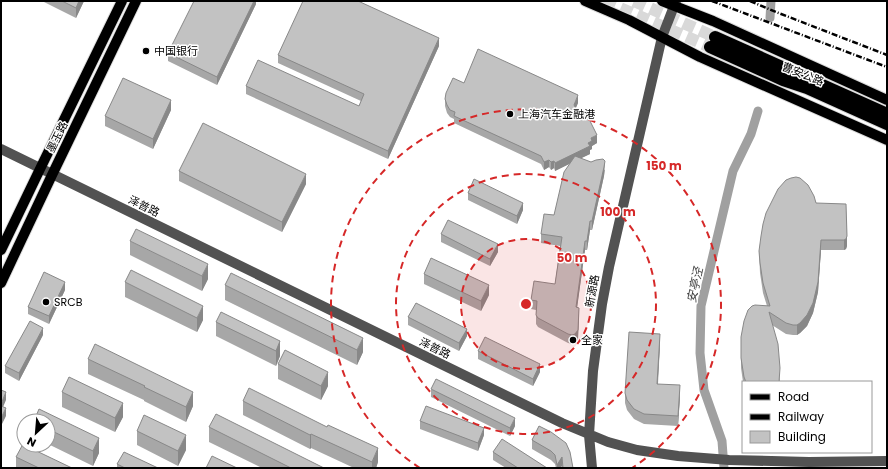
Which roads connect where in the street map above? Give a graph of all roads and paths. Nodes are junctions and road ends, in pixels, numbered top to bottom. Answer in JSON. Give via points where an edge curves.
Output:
{"nodes":[{"id":1,"x":122,"y":1,"type":"edge"},
{"id":2,"x":136,"y":1,"type":"edge"},
{"id":3,"x":585,"y":1,"type":"edge"},
{"id":4,"x":662,"y":1,"type":"edge"},
{"id":5,"x":675,"y":3,"type":"edge"},
{"id":6,"x":662,"y":37,"type":"junction"},
{"id":7,"x":887,"y":98,"type":"edge"},
{"id":8,"x":887,"y":114,"type":"edge"},
{"id":9,"x":887,"y":124,"type":"edge"},
{"id":10,"x":887,"y":140,"type":"edge"},
{"id":11,"x":1,"y":149,"type":"edge"},
{"id":12,"x":40,"y":168,"type":"junction"},
{"id":13,"x":52,"y":175,"type":"junction"},
{"id":14,"x":1,"y":250,"type":"edge"},
{"id":15,"x":1,"y":283,"type":"edge"},
{"id":16,"x":588,"y":435,"type":"junction"},
{"id":17,"x":887,"y":462,"type":"edge"},
{"id":18,"x":592,"y":468,"type":"edge"}],
"edges":[{"from":1,"to":12,"type":"main road","name":"墨玉路"},
{"from":2,"to":13,"type":"main road","name":"墨玉路"},
{"from":3,"to":6,"type":"main road"},
{"from":4,"to":5,"type":"main road"},
{"from":5,"to":6,"type":"street","name":"新源路"},
{"from":5,"to":7,"type":"main road"},
{"from":6,"to":10,"type":"main road","via":[[700,57]]},
{"from":6,"to":16,"type":"street","name":"新源路","via":[[607,274],[595,357]]},
{"from":8,"to":9,"type":"highway","name":"曹安公路","via":[[712,42],[783,80]]},
{"from":11,"to":12,"type":"street","name":"泽普路"},
{"from":12,"to":13,"type":"street","name":"泽普路"},
{"from":12,"to":14,"type":"main road","name":"墨玉路"},
{"from":13,"to":15,"type":"main road","name":"墨玉路"},
{"from":13,"to":16,"type":"street","name":"泽普路"},
{"from":16,"to":17,"type":"street","name":"泽普路","via":[[637,450],[709,459]]},
{"from":16,"to":18,"type":"street","name":"新源路"}]}
